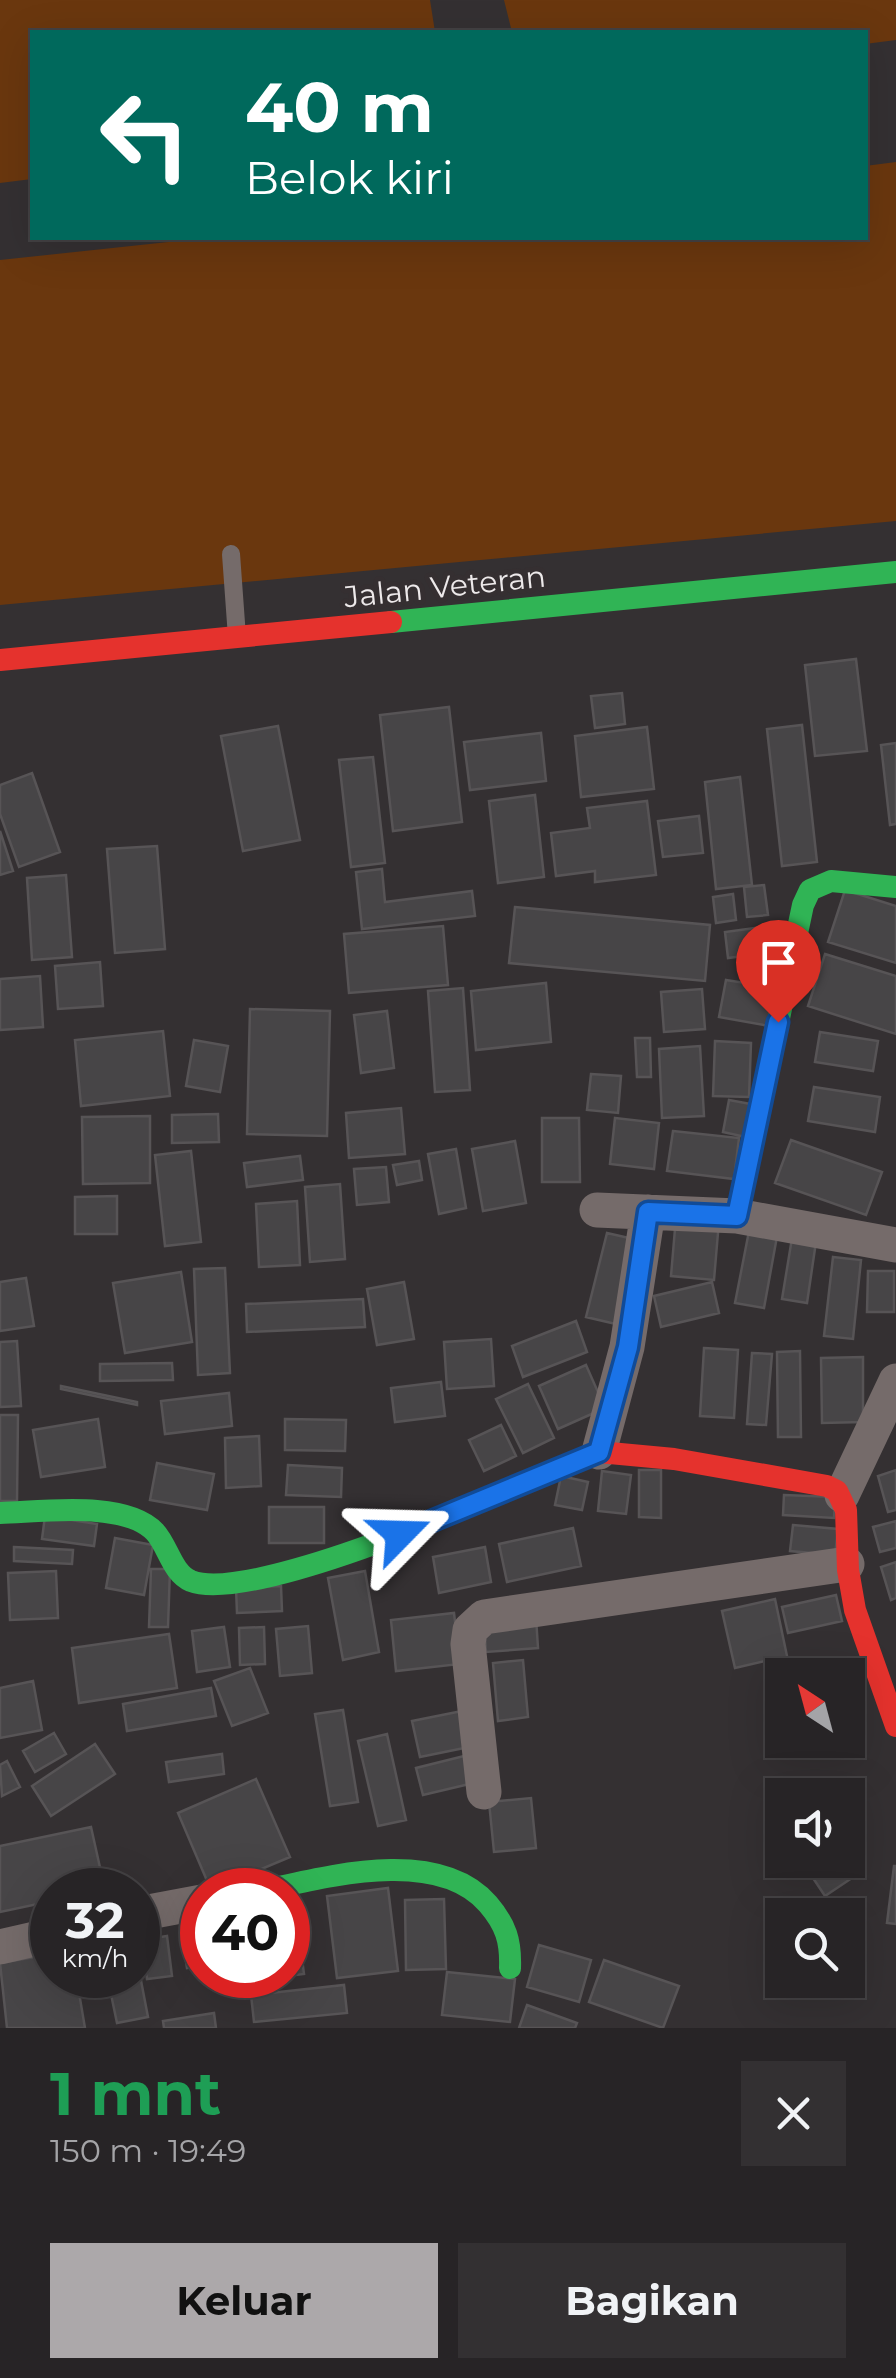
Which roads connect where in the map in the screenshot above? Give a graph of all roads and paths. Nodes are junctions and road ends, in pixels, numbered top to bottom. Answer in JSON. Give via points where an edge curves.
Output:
{"nodes":[{"id":1,"x":231,"y":554,"type":"dead end"},
{"id":2,"x":896,"y":572,"type":"edge"},
{"id":3,"x":238,"y":637,"type":"junction"},
{"id":4,"x":0,"y":660,"type":"edge"},
{"id":5,"x":896,"y":887,"type":"edge"},
{"id":6,"x":598,"y":1210,"type":"dead end"},
{"id":7,"x":648,"y":1212,"type":"junction"},
{"id":8,"x":737,"y":1216,"type":"junction"},
{"id":9,"x":896,"y":1245,"type":"edge"},
{"id":10,"x":896,"y":1381,"type":"edge"},
{"id":11,"x":599,"y":1452,"type":"junction"},
{"id":12,"x":842,"y":1495,"type":"junction"},
{"id":13,"x":0,"y":1513,"type":"edge"},
{"id":14,"x":847,"y":1564,"type":"junction"},
{"id":15,"x":896,"y":1726,"type":"edge"},
{"id":16,"x":484,"y":1792,"type":"dead end"},
{"id":17,"x":310,"y":1880,"type":"edge"},
{"id":18,"x":30,"y":1940,"type":"edge"},
{"id":19,"x":0,"y":1947,"type":"edge"},
{"id":20,"x":510,"y":1968,"type":"dead end"}],
"edges":[{"from":1,"to":3,"type":"lane"},
{"from":2,"to":3,"type":"street","name":"Jalan Veteran"},
{"from":3,"to":4,"type":"street","name":"Jalan Veteran"},
{"from":5,"to":8,"type":"street","via":[[831,881],[810,890]]},
{"from":6,"to":7,"type":"street"},
{"from":7,"to":8,"type":"street"},
{"from":7,"to":11,"type":"street","via":[[628,1347]]},
{"from":8,"to":9,"type":"street"},
{"from":10,"to":12,"type":"street"},
{"from":11,"to":12,"type":"street","via":[[827,1486]]},
{"from":11,"to":13,"type":"street","via":[[336,1560],[210,1587],[184,1579],[153,1529],[135,1519],[100,1512]]},
{"from":12,"to":14,"type":"street"},
{"from":14,"to":15,"type":"street","via":[[857,1619]]},
{"from":14,"to":16,"type":"street","via":[[484,1617],[470,1630],[468,1644]]},
{"from":17,"to":20,"type":"street","via":[[359,1870],[434,1873],[475,1888],[509,1936]]},
{"from":18,"to":19,"type":"street"}]}
